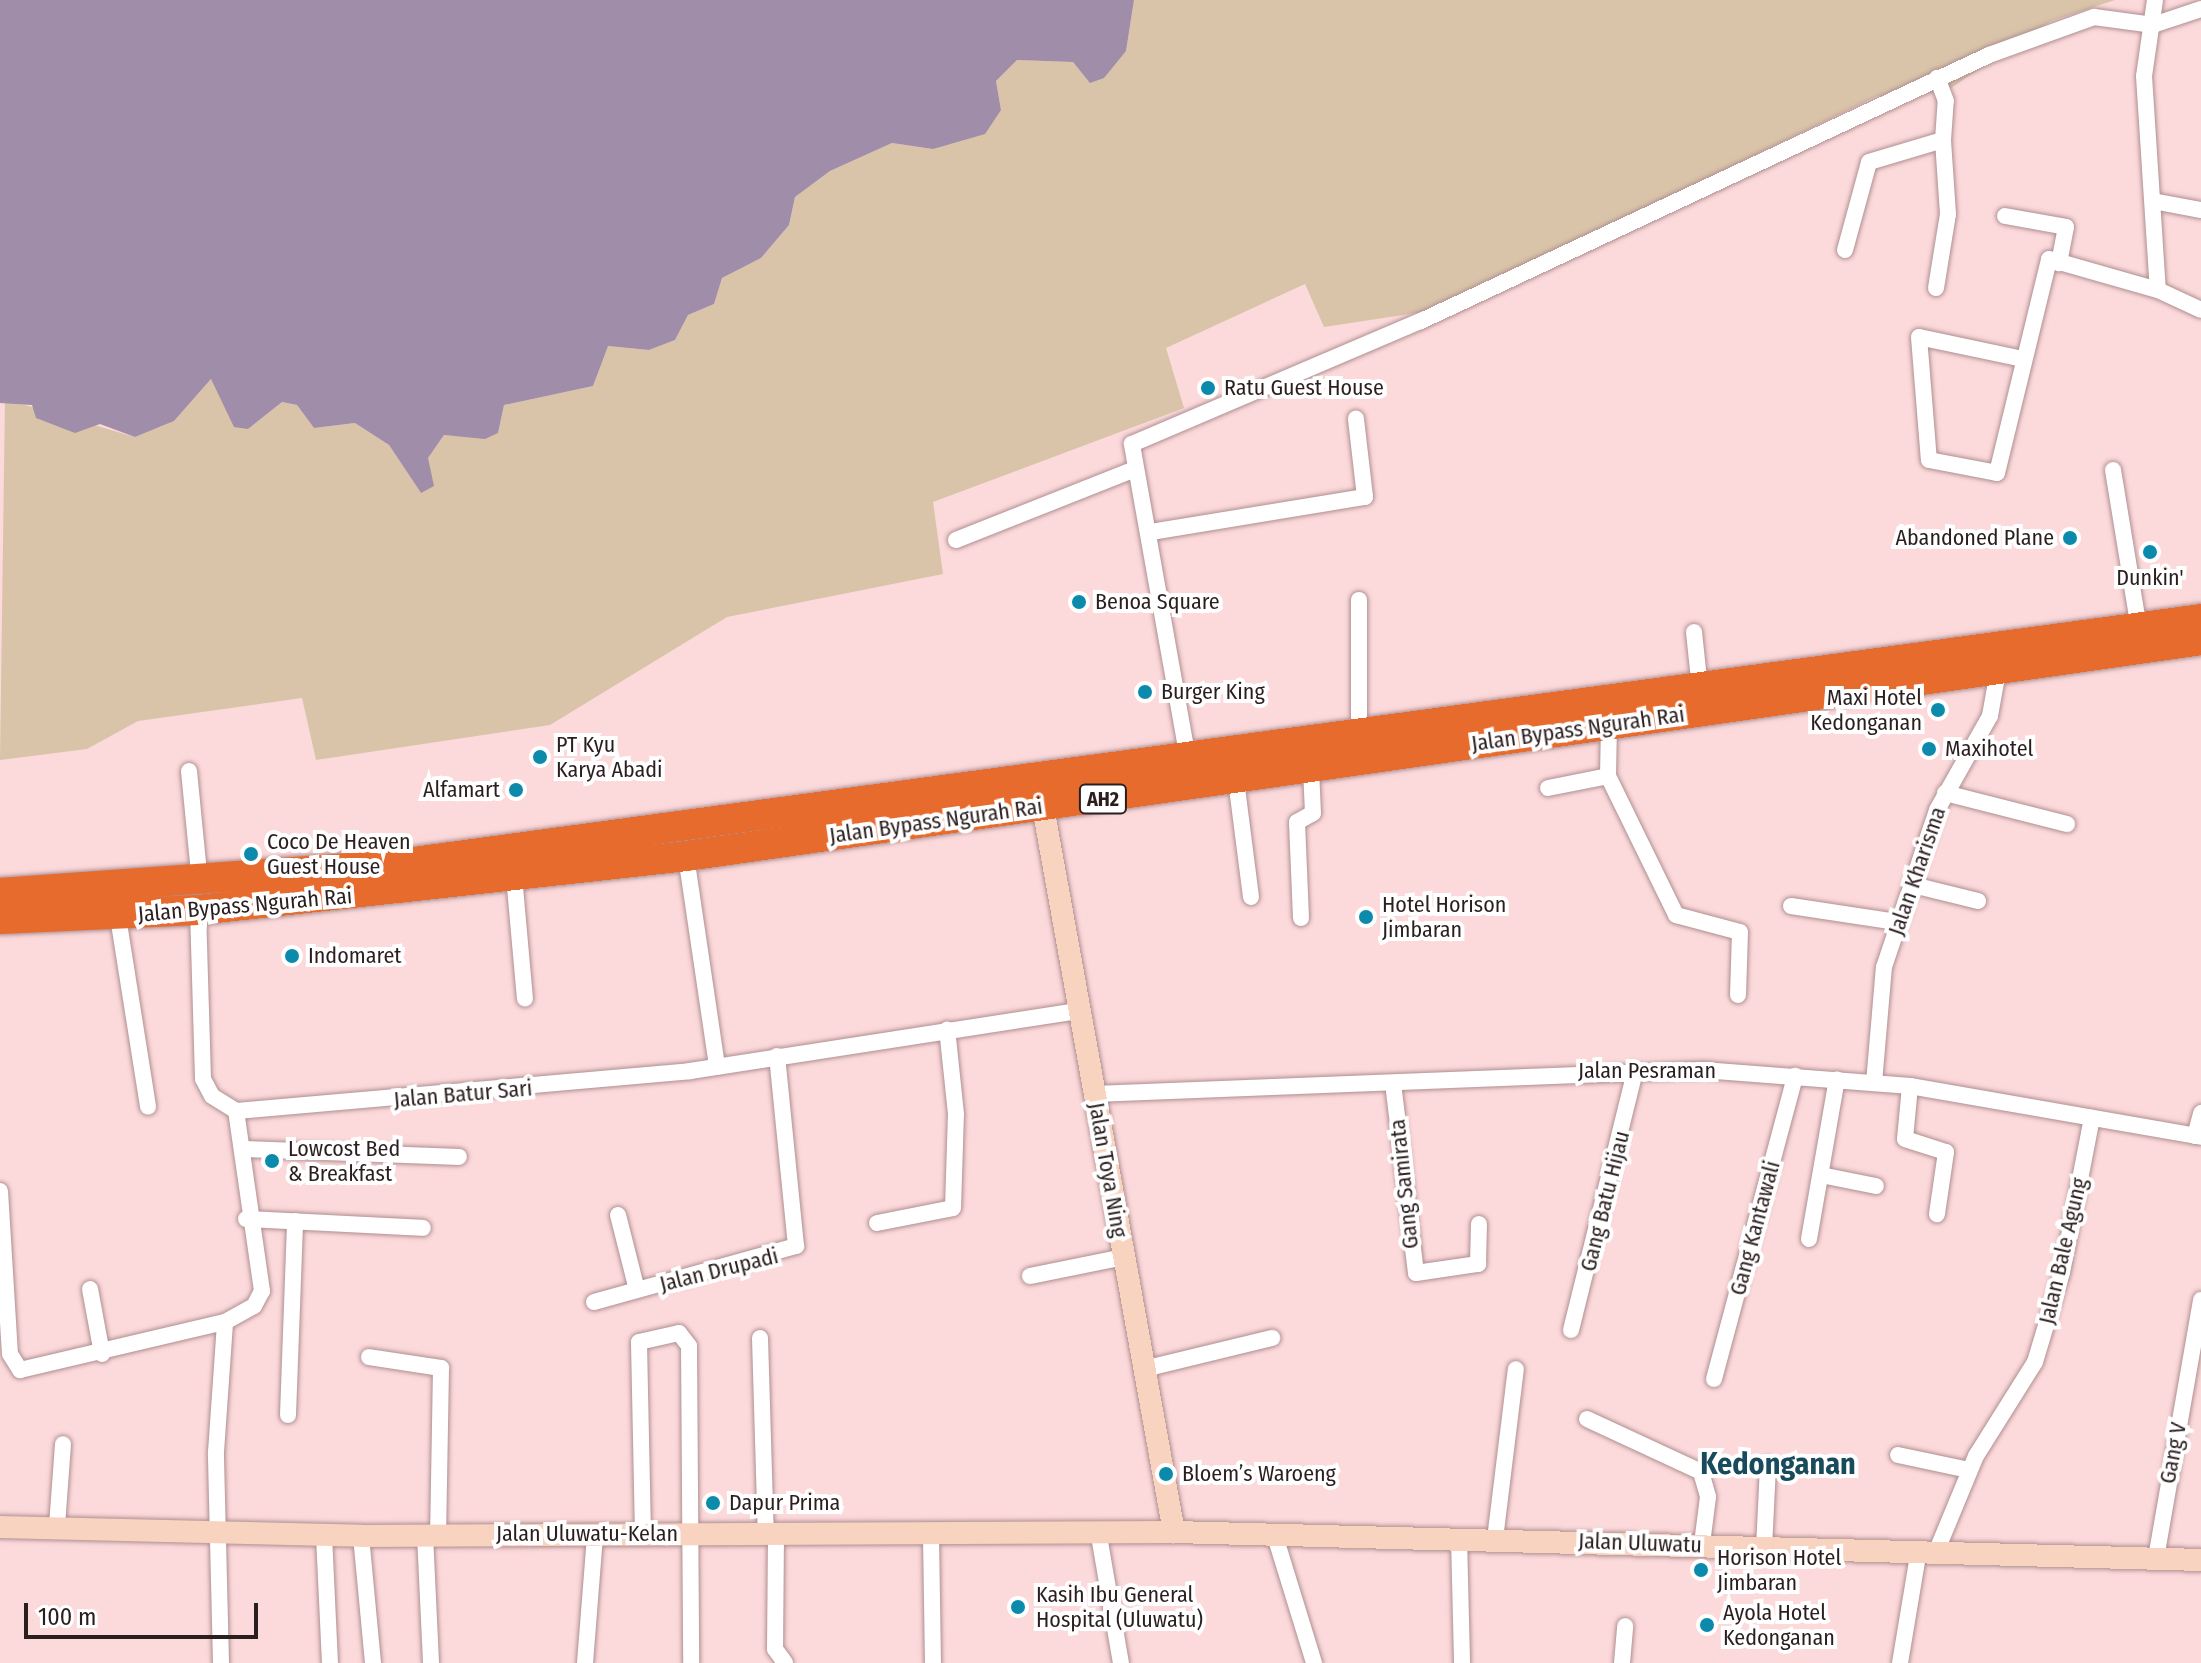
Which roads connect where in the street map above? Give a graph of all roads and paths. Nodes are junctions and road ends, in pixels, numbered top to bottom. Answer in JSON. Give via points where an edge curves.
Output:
{"nodes":[{"id":1,"x":2155,"y":0,"type":"edge"},
{"id":2,"x":2200,"y":8,"type":"edge"},
{"id":3,"x":2153,"y":25,"type":"junction"},
{"id":4,"x":1937,"y":78,"type":"junction"},
{"id":5,"x":1943,"y":140,"type":"junction"},
{"id":6,"x":2158,"y":202,"type":"junction"},
{"id":7,"x":2201,"y":210,"type":"edge"},
{"id":8,"x":2005,"y":216,"type":"dead end"},
{"id":9,"x":1845,"y":250,"type":"dead end"},
{"id":10,"x":2059,"y":263,"type":"junction"},
{"id":11,"x":1936,"y":288,"type":"dead end"},
{"id":12,"x":2158,"y":290,"type":"junction"},
{"id":13,"x":2201,"y":310,"type":"edge"},
{"id":14,"x":2023,"y":359,"type":"junction"},
{"id":15,"x":1356,"y":419,"type":"dead end"},
{"id":16,"x":1133,"y":470,"type":"junction"},
{"id":17,"x":2113,"y":470,"type":"dead end"},
{"id":18,"x":1151,"y":532,"type":"junction"},
{"id":19,"x":956,"y":540,"type":"dead end"},
{"id":20,"x":1359,"y":600,"type":"dead end"},
{"id":21,"x":2201,"y":619,"type":"edge"},
{"id":22,"x":2139,"y":628,"type":"junction"},
{"id":23,"x":1694,"y":632,"type":"dead end"},
{"id":24,"x":2201,"y":640,"type":"edge"},
{"id":25,"x":1998,"y":671,"type":"junction"},
{"id":26,"x":1880,"y":677,"type":"junction"},
{"id":27,"x":1827,"y":684,"type":"junction"},
{"id":28,"x":1700,"y":689,"type":"junction"},
{"id":29,"x":1609,"y":724,"type":"junction"},
{"id":30,"x":1359,"y":736,"type":"junction"},
{"id":31,"x":1188,"y":759,"type":"junction"},
{"id":32,"x":1311,"y":769,"type":"junction"},
{"id":33,"x":189,"y":771,"type":"dead end"},
{"id":34,"x":1608,"y":776,"type":"junction"},
{"id":35,"x":1236,"y":780,"type":"junction"},
{"id":36,"x":1548,"y":788,"type":"dead end"},
{"id":37,"x":1041,"y":793,"type":"junction"},
{"id":38,"x":1945,"y":793,"type":"junction"},
{"id":39,"x":2067,"y":824,"type":"dead end"},
{"id":40,"x":686,"y":856,"type":"junction"},
{"id":41,"x":514,"y":876,"type":"junction"},
{"id":42,"x":1913,"y":885,"type":"junction"},
{"id":43,"x":0,"y":893,"type":"edge"},
{"id":44,"x":199,"y":897,"type":"junction"},
{"id":45,"x":1251,"y":897,"type":"dead end"},
{"id":46,"x":1978,"y":901,"type":"dead end"},
{"id":47,"x":1791,"y":906,"type":"dead end"},
{"id":48,"x":118,"y":917,"type":"junction"},
{"id":49,"x":1301,"y":918,"type":"dead end"},
{"id":50,"x":0,"y":919,"type":"edge"},
{"id":51,"x":1897,"y":922,"type":"junction"},
{"id":52,"x":1738,"y":995,"type":"dead end"},
{"id":53,"x":525,"y":999,"type":"dead end"},
{"id":54,"x":1079,"y":1011,"type":"junction"},
{"id":55,"x":947,"y":1029,"type":"junction"},
{"id":56,"x":777,"y":1056,"type":"junction"},
{"id":57,"x":717,"y":1067,"type":"junction"},
{"id":58,"x":1635,"y":1071,"type":"junction"},
{"id":59,"x":1795,"y":1076,"type":"junction"},
{"id":60,"x":1837,"y":1079,"type":"junction"},
{"id":61,"x":1393,"y":1083,"type":"junction"},
{"id":62,"x":1874,"y":1083,"type":"junction"},
{"id":63,"x":1910,"y":1086,"type":"junction"},
{"id":64,"x":1094,"y":1094,"type":"junction"},
{"id":65,"x":148,"y":1107,"type":"dead end"},
{"id":66,"x":236,"y":1111,"type":"junction"},
{"id":67,"x":2201,"y":1113,"type":"edge"},
{"id":68,"x":2092,"y":1118,"type":"junction"},
{"id":69,"x":2198,"y":1136,"type":"edge"},
{"id":70,"x":245,"y":1149,"type":"junction"},
{"id":71,"x":459,"y":1157,"type":"dead end"},
{"id":72,"x":1821,"y":1175,"type":"junction"},
{"id":73,"x":1876,"y":1186,"type":"dead end"},
{"id":74,"x":0,"y":1191,"type":"edge"},
{"id":75,"x":1937,"y":1214,"type":"dead end"},
{"id":76,"x":618,"y":1215,"type":"dead end"},
{"id":77,"x":246,"y":1219,"type":"junction"},
{"id":78,"x":295,"y":1221,"type":"junction"},
{"id":79,"x":877,"y":1223,"type":"dead end"},
{"id":80,"x":1479,"y":1224,"type":"dead end"},
{"id":81,"x":423,"y":1228,"type":"dead end"},
{"id":82,"x":1809,"y":1239,"type":"dead end"},
{"id":83,"x":1124,"y":1257,"type":"junction"},
{"id":84,"x":1030,"y":1276,"type":"dead end"},
{"id":85,"x":90,"y":1289,"type":"dead end"},
{"id":86,"x":637,"y":1290,"type":"junction"},
{"id":87,"x":2201,"y":1300,"type":"edge"},
{"id":88,"x":594,"y":1302,"type":"dead end"},
{"id":89,"x":225,"y":1322,"type":"junction"},
{"id":90,"x":1571,"y":1330,"type":"dead end"},
{"id":91,"x":760,"y":1338,"type":"dead end"},
{"id":92,"x":1272,"y":1338,"type":"dead end"},
{"id":93,"x":102,"y":1354,"type":"junction"},
{"id":94,"x":369,"y":1357,"type":"dead end"},
{"id":95,"x":1144,"y":1369,"type":"junction"},
{"id":96,"x":1516,"y":1369,"type":"dead end"},
{"id":97,"x":1714,"y":1379,"type":"dead end"},
{"id":98,"x":288,"y":1415,"type":"dead end"},
{"id":99,"x":1587,"y":1419,"type":"dead end"},
{"id":100,"x":63,"y":1444,"type":"dead end"},
{"id":101,"x":1898,"y":1455,"type":"dead end"},
{"id":102,"x":1768,"y":1465,"type":"dead end"},
{"id":103,"x":1969,"y":1470,"type":"junction"},
{"id":104,"x":57,"y":1526,"type":"junction"},
{"id":105,"x":0,"y":1527,"type":"edge"},
{"id":106,"x":220,"y":1532,"type":"junction"},
{"id":107,"x":1174,"y":1532,"type":"junction"},
{"id":108,"x":689,"y":1533,"type":"junction"},
{"id":109,"x":643,"y":1534,"type":"junction"},
{"id":110,"x":432,"y":1535,"type":"junction"},
{"id":111,"x":595,"y":1535,"type":"junction"},
{"id":112,"x":324,"y":1536,"type":"junction"},
{"id":113,"x":361,"y":1536,"type":"junction"},
{"id":114,"x":771,"y":1536,"type":"junction"},
{"id":115,"x":931,"y":1536,"type":"junction"},
{"id":116,"x":1099,"y":1536,"type":"junction"},
{"id":117,"x":1275,"y":1536,"type":"junction"},
{"id":118,"x":1459,"y":1538,"type":"junction"},
{"id":119,"x":1495,"y":1539,"type":"junction"},
{"id":120,"x":1702,"y":1544,"type":"junction"},
{"id":121,"x":1764,"y":1548,"type":"junction"},
{"id":122,"x":1928,"y":1550,"type":"junction"},
{"id":123,"x":2156,"y":1558,"type":"junction"},
{"id":124,"x":2201,"y":1560,"type":"edge"},
{"id":125,"x":1625,"y":1626,"type":"dead end"},
{"id":126,"x":221,"y":1663,"type":"edge"},
{"id":127,"x":330,"y":1663,"type":"edge"},
{"id":128,"x":373,"y":1663,"type":"edge"},
{"id":129,"x":431,"y":1663,"type":"edge"},
{"id":130,"x":585,"y":1663,"type":"edge"},
{"id":131,"x":691,"y":1663,"type":"edge"},
{"id":132,"x":785,"y":1663,"type":"edge"},
{"id":133,"x":933,"y":1663,"type":"edge"},
{"id":134,"x":1121,"y":1663,"type":"edge"},
{"id":135,"x":1314,"y":1663,"type":"edge"},
{"id":136,"x":1462,"y":1663,"type":"edge"},
{"id":137,"x":1622,"y":1663,"type":"edge"},
{"id":138,"x":1900,"y":1663,"type":"edge"}],
"edges":[{"from":1,"to":3,"type":"street"},
{"from":2,"to":3,"type":"street"},
{"from":3,"to":4,"type":"street","via":[[2094,17]]},
{"from":3,"to":6,"type":"street","via":[[2144,76]]},
{"from":4,"to":5,"type":"street","via":[[1946,101]]},
{"from":4,"to":16,"type":"street","via":[[1421,321],[1149,432],[1130,447]]},
{"from":5,"to":9,"type":"street","via":[[1869,162]]},
{"from":5,"to":11,"type":"street","via":[[1948,214]]},
{"from":6,"to":7,"type":"street"},
{"from":6,"to":12,"type":"street"},
{"from":8,"to":10,"type":"street","via":[[2066,227]]},
{"from":10,"to":12,"type":"street"},
{"from":10,"to":14,"type":"street","via":[[2049,259]]},
{"from":12,"to":13,"type":"street"},
{"from":14,"to":14,"type":"street","via":[[1919,337],[1929,460],[1997,473]]},
{"from":15,"to":18,"type":"street","via":[[1365,497]]},
{"from":16,"to":18,"type":"street"},
{"from":16,"to":19,"type":"street"},
{"from":17,"to":22,"type":"street"},
{"from":18,"to":31,"type":"street"},
{"from":20,"to":30,"type":"street"},
{"from":21,"to":22,"type":"highway","name":"Jalan Bypass Ngurah Rai","number":"AH2"},
{"from":22,"to":26,"type":"highway","name":"Jalan Bypass Ngurah Rai","number":"AH2"},
{"from":23,"to":28,"type":"street"},
{"from":24,"to":25,"type":"highway","name":"Jalan Bypass Ngurah Rai","number":"AH2"},
{"from":25,"to":26,"type":"highway","name":"Jalan Bypass Ngurah Rai","number":"AH2"},
{"from":25,"to":38,"type":"street","name":"Jalan Kharisma","via":[[1990,716]]},
{"from":26,"to":27,"type":"highway","name":"Jalan Bypass Ngurah Rai","number":"AH2"},
{"from":27,"to":28,"type":"highway","name":"Jalan Bypass Ngurah Rai","number":"AH2"},
{"from":27,"to":29,"type":"highway","name":"Jalan Bypass Ngurah Rai","number":"AH2"},
{"from":28,"to":30,"type":"highway","name":"Jalan Bypass Ngurah Rai","number":"AH2"},
{"from":29,"to":32,"type":"highway","name":"Jalan Bypass Ngurah Rai","number":"AH2"},
{"from":29,"to":34,"type":"street"},
{"from":30,"to":31,"type":"highway","name":"Jalan Bypass Ngurah Rai","number":"AH2"},
{"from":31,"to":37,"type":"highway","name":"Jalan Bypass Ngurah Rai","number":"AH2"},
{"from":32,"to":35,"type":"highway","name":"Jalan Bypass Ngurah Rai","number":"AH2"},
{"from":32,"to":49,"type":"street","via":[[1313,813],[1297,822]]},
{"from":33,"to":44,"type":"street"},
{"from":34,"to":36,"type":"street"},
{"from":34,"to":52,"type":"street","via":[[1676,915],[1740,932]]},
{"from":35,"to":37,"type":"highway","name":"Jalan Bypass Ngurah Rai","number":"AH2"},
{"from":35,"to":45,"type":"street"},
{"from":37,"to":40,"type":"highway","name":"Jalan Bypass Ngurah Rai","number":"AH2"},
{"from":37,"to":44,"type":"highway","name":"Jalan Bypass Ngurah Rai","number":"AH2","via":[[392,865]]},
{"from":37,"to":54,"type":"street","name":"Jalan Toya Ning"},
{"from":38,"to":39,"type":"street"},
{"from":38,"to":42,"type":"street","name":"Jalan Kharisma"},
{"from":40,"to":41,"type":"highway","name":"Jalan Bypass Ngurah Rai","number":"AH2"},
{"from":40,"to":57,"type":"street"},
{"from":41,"to":44,"type":"highway","name":"Jalan Bypass Ngurah Rai","number":"AH2"},
{"from":41,"to":53,"type":"street"},
{"from":42,"to":46,"type":"street"},
{"from":42,"to":51,"type":"street","name":"Jalan Kharisma"},
{"from":43,"to":44,"type":"highway","name":"Jalan Bypass Ngurah Rai","number":"AH2"},
{"from":44,"to":48,"type":"highway","name":"Jalan Bypass Ngurah Rai","number":"AH2"},
{"from":44,"to":66,"type":"street","via":[[203,1079],[212,1096]]},
{"from":47,"to":51,"type":"street"},
{"from":48,"to":50,"type":"highway","name":"Jalan Bypass Ngurah Rai","number":"AH2"},
{"from":48,"to":65,"type":"street"},
{"from":51,"to":62,"type":"street","name":"Jalan Kharisma","via":[[1878,994]]},
{"from":54,"to":55,"type":"street"},
{"from":54,"to":64,"type":"street","name":"Jalan Toya Ning"},
{"from":55,"to":56,"type":"street"},
{"from":55,"to":79,"type":"street","via":[[956,1114],[953,1208]]},
{"from":56,"to":57,"type":"street"},
{"from":56,"to":86,"type":"street","name":"Jalan Drupadi","via":[[796,1246]]},
{"from":57,"to":66,"type":"street","name":"Jalan Batur Sari"},
{"from":58,"to":59,"type":"street","name":"Jalan Pesraman"},
{"from":58,"to":61,"type":"street","name":"Jalan Pesraman"},
{"from":58,"to":90,"type":"street","name":"Gang Batu Hijau"},
{"from":59,"to":60,"type":"street","name":"Jalan Pesraman"},
{"from":59,"to":97,"type":"street","name":"Gang Kantawali"},
{"from":60,"to":62,"type":"street","name":"Jalan Pesraman"},
{"from":60,"to":72,"type":"street"},
{"from":61,"to":64,"type":"street","name":"Jalan Pesraman"},
{"from":61,"to":80,"type":"street","name":"Gang Samirata","via":[[1416,1273],[1478,1264]]},
{"from":62,"to":63,"type":"street","name":"Jalan Pesraman"},
{"from":63,"to":68,"type":"street","name":"Jalan Pesraman"},
{"from":63,"to":75,"type":"street","via":[[1905,1139],[1946,1150]]},
{"from":64,"to":83,"type":"street","name":"Jalan Toya Ning"},
{"from":66,"to":70,"type":"street"},
{"from":67,"to":69,"type":"street"},
{"from":68,"to":69,"type":"street","name":"Jalan Pesraman"},
{"from":68,"to":103,"type":"street","name":"Jalan Bale Agung","via":[[2040,1347]]},
{"from":70,"to":71,"type":"street"},
{"from":70,"to":77,"type":"street"},
{"from":72,"to":73,"type":"street"},
{"from":72,"to":82,"type":"street"},
{"from":74,"to":93,"type":"street","via":[[13,1364],[24,1371]]},
{"from":76,"to":86,"type":"street"},
{"from":77,"to":78,"type":"street"},
{"from":77,"to":89,"type":"street","via":[[262,1291],[254,1306]]},
{"from":78,"to":81,"type":"street"},
{"from":78,"to":98,"type":"street"},
{"from":83,"to":84,"type":"street"},
{"from":83,"to":95,"type":"street","name":"Jalan Toya Ning"},
{"from":85,"to":93,"type":"street"},
{"from":86,"to":88,"type":"street","name":"Jalan Drupadi"},
{"from":87,"to":123,"type":"street","name":"Gang V"},
{"from":89,"to":93,"type":"street"},
{"from":89,"to":106,"type":"street","via":[[216,1452]]},
{"from":91,"to":114,"type":"street"},
{"from":92,"to":95,"type":"street"},
{"from":94,"to":110,"type":"street","via":[[437,1365]]},
{"from":95,"to":107,"type":"street","name":"Jalan Toya Ning"},
{"from":96,"to":119,"type":"street"},
{"from":99,"to":120,"type":"street","via":[[1701,1472],[1708,1497]]},
{"from":100,"to":104,"type":"street"},
{"from":101,"to":103,"type":"street"},
{"from":102,"to":121,"type":"street"},
{"from":103,"to":122,"type":"street","name":"Jalan Bale Agung"},
{"from":104,"to":105,"type":"street","name":"Jalan Uluwatu-Kelan"},
{"from":104,"to":106,"type":"street","name":"Jalan Uluwatu-Kelan"},
{"from":106,"to":112,"type":"street","name":"Jalan Uluwatu-Kelan"},
{"from":106,"to":126,"type":"street"},
{"from":107,"to":116,"type":"street","name":"Jalan Uluwatu-Kelan"},
{"from":107,"to":117,"type":"street","name":"Jalan Uluwatu"},
{"from":108,"to":109,"type":"street","name":"Jalan Uluwatu-Kelan"},
{"from":108,"to":109,"type":"street","via":[[689,1346],[679,1333],[639,1342]]},
{"from":108,"to":114,"type":"street","name":"Jalan Uluwatu-Kelan"},
{"from":108,"to":131,"type":"street"},
{"from":109,"to":111,"type":"street","name":"Jalan Uluwatu-Kelan"},
{"from":110,"to":111,"type":"street","name":"Jalan Uluwatu-Kelan"},
{"from":110,"to":113,"type":"street","name":"Jalan Uluwatu-Kelan"},
{"from":110,"to":129,"type":"street"},
{"from":111,"to":130,"type":"street"},
{"from":112,"to":113,"type":"street","name":"Jalan Uluwatu-Kelan"},
{"from":112,"to":127,"type":"street"},
{"from":113,"to":128,"type":"street"},
{"from":114,"to":115,"type":"street","name":"Jalan Uluwatu-Kelan"},
{"from":114,"to":132,"type":"street","via":[[775,1649]]},
{"from":115,"to":116,"type":"street","name":"Jalan Uluwatu-Kelan"},
{"from":115,"to":133,"type":"street"},
{"from":116,"to":134,"type":"street"},
{"from":117,"to":118,"type":"street","name":"Jalan Uluwatu"},
{"from":117,"to":135,"type":"street"},
{"from":118,"to":119,"type":"street","name":"Jalan Uluwatu"},
{"from":118,"to":136,"type":"street"},
{"from":119,"to":120,"type":"street","name":"Jalan Uluwatu"},
{"from":120,"to":121,"type":"street","name":"Jalan Uluwatu"},
{"from":121,"to":122,"type":"street","name":"Jalan Uluwatu"},
{"from":122,"to":123,"type":"street","name":"Jalan Uluwatu"},
{"from":122,"to":138,"type":"street","name":"Jalan Bale Agung"},
{"from":123,"to":124,"type":"street","name":"Jalan Uluwatu"},
{"from":125,"to":137,"type":"street"}]}
